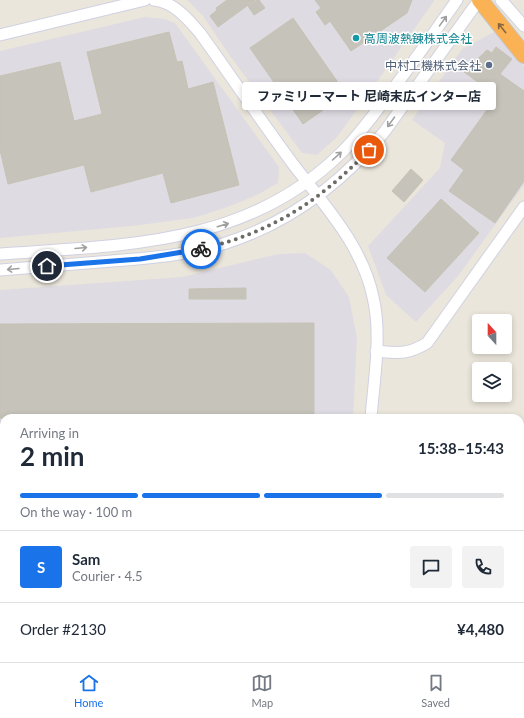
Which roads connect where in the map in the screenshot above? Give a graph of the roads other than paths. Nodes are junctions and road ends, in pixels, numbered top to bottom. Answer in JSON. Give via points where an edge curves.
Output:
{"nodes":[{"id":1,"x":146,"y":0,"type":"edge"},
{"id":2,"x":154,"y":0,"type":"edge"},
{"id":3,"x":458,"y":0,"type":"edge"},
{"id":4,"x":480,"y":0,"type":"edge"},
{"id":5,"x":501,"y":0,"type":"edge"},
{"id":6,"x":114,"y":3,"type":"edge"},
{"id":7,"x":524,"y":26,"type":"edge"},
{"id":8,"x":0,"y":35,"type":"edge"},
{"id":9,"x":524,"y":55,"type":"edge"},
{"id":10,"x":308,"y":182,"type":"junction"},
{"id":11,"x":319,"y":196,"type":"junction"},
{"id":12,"x":524,"y":207,"type":"edge"},
{"id":13,"x":0,"y":254,"type":"edge"},
{"id":14,"x":0,"y":270,"type":"edge"},
{"id":15,"x":376,"y":351,"type":"junction"},
{"id":16,"x":371,"y":414,"type":"edge"}],
"edges":[{"from":1,"to":6,"type":"street"},
{"from":2,"to":10,"type":"street","via":[[173,7],[196,28]]},
{"from":10,"to":3,"type":"street","one_way":true,"via":[[343,152],[370,120]]},
{"from":9,"to":4,"type":"highway","one_way":true},
{"from":4,"to":11,"type":"street","one_way":true,"via":[[385,131],[344,175]]},
{"from":5,"to":7,"type":"street"},
{"from":6,"to":8,"type":"street"},
{"from":10,"to":11,"type":"street"},
{"from":13,"to":10,"type":"street","one_way":true,"via":[[135,243],[188,235],[255,212]]},
{"from":11,"to":14,"type":"street","one_way":true,"via":[[260,230],[218,246],[140,259]]},
{"from":11,"to":15,"type":"street","via":[[363,264],[376,312]]},
{"from":12,"to":15,"type":"street","via":[[428,343],[406,353]]},
{"from":15,"to":16,"type":"street"}]}
